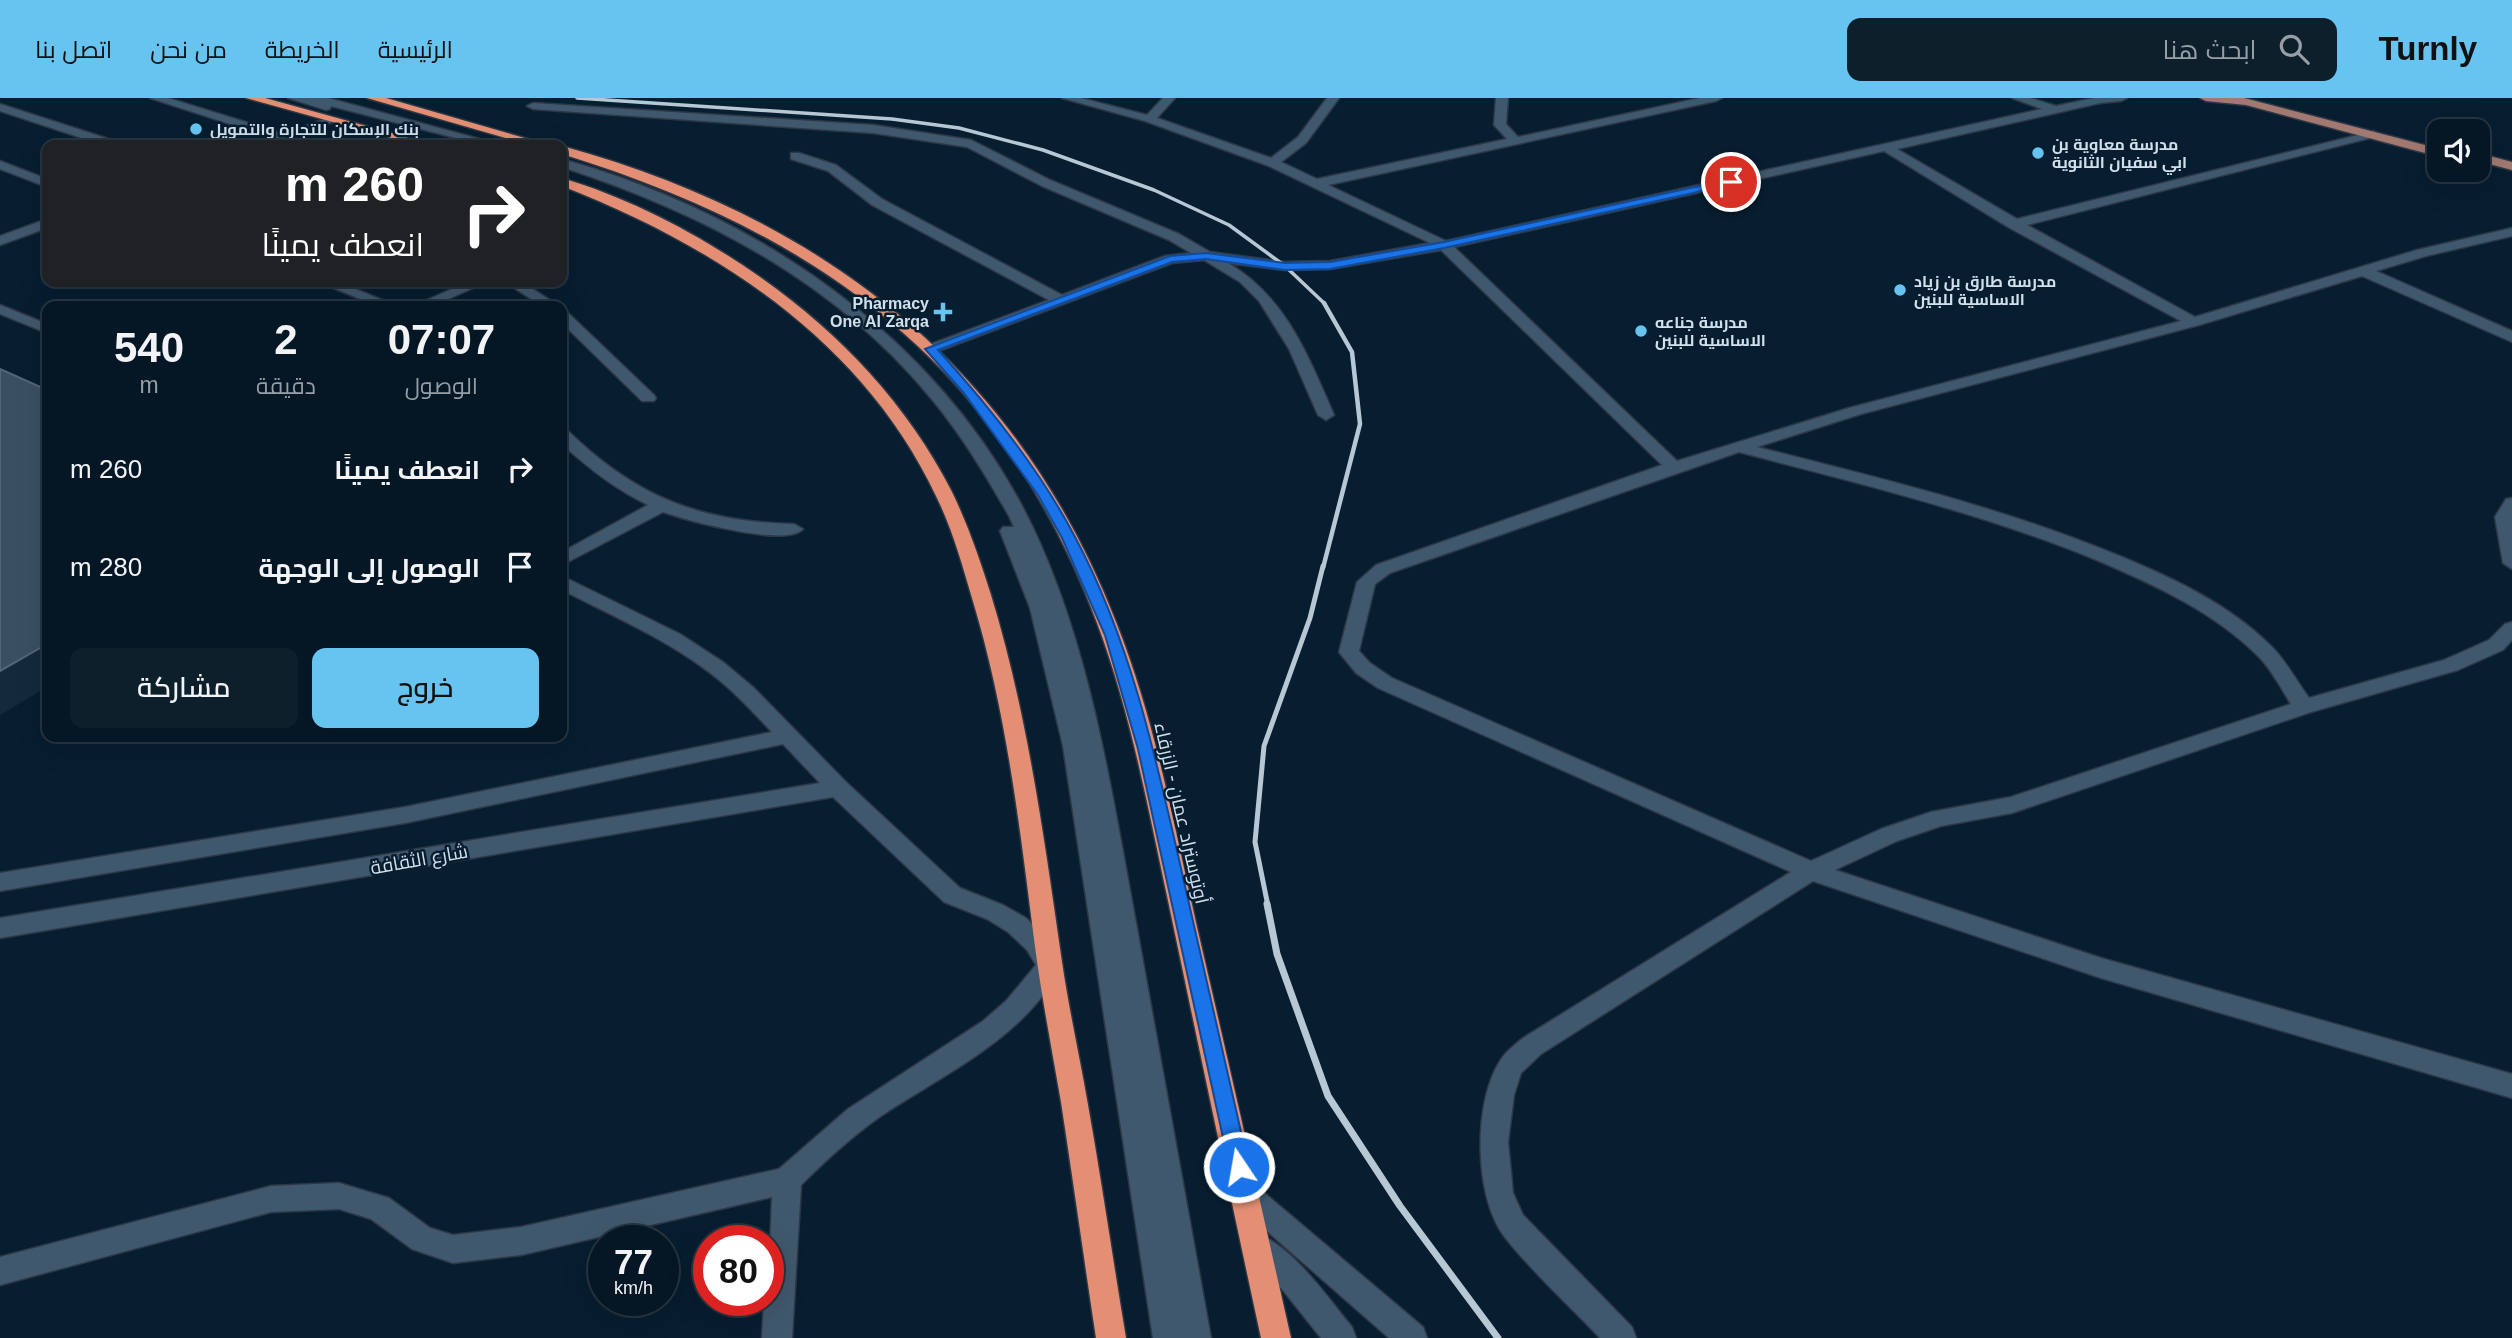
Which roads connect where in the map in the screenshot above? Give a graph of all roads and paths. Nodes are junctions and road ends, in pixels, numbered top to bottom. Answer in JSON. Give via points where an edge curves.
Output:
{"nodes":[{"id":1,"x":156,"y":98,"type":"edge"},
{"id":2,"x":252,"y":98,"type":"edge"},
{"id":3,"x":294,"y":98,"type":"edge"},
{"id":4,"x":315,"y":98,"type":"edge"},
{"id":5,"x":373,"y":98,"type":"edge"},
{"id":6,"x":1068,"y":98,"type":"edge"},
{"id":7,"x":1169,"y":98,"type":"edge"},
{"id":8,"x":1333,"y":98,"type":"edge"},
{"id":9,"x":1502,"y":98,"type":"edge"},
{"id":10,"x":1716,"y":98,"type":"edge"},
{"id":11,"x":2018,"y":98,"type":"edge"},
{"id":12,"x":2121,"y":98,"type":"edge"},
{"id":13,"x":2206,"y":98,"type":"edge"},
{"id":14,"x":2231,"y":98,"type":"edge"},
{"id":15,"x":2102,"y":99,"type":"edge"},
{"id":16,"x":2257,"y":101,"type":"edge"},
{"id":17,"x":533,"y":106,"type":"dead end"},
{"id":18,"x":0,"y":107,"type":"edge"},
{"id":19,"x":2058,"y":111,"type":"junction"},
{"id":20,"x":334,"y":119,"type":"junction"},
{"id":21,"x":1149,"y":119,"type":"junction"},
{"id":22,"x":2370,"y":134,"type":"junction"},
{"id":23,"x":285,"y":138,"type":"junction"},
{"id":24,"x":1514,"y":139,"type":"junction"},
{"id":25,"x":99,"y":140,"type":"edge"},
{"id":26,"x":279,"y":140,"type":"edge"},
{"id":27,"x":411,"y":140,"type":"edge"},
{"id":28,"x":455,"y":140,"type":"edge"},
{"id":29,"x":477,"y":140,"type":"edge"},
{"id":30,"x":525,"y":140,"type":"edge"},
{"id":31,"x":2427,"y":143,"type":"edge"},
{"id":32,"x":1887,"y":148,"type":"junction"},
{"id":33,"x":2427,"y":149,"type":"edge"},
{"id":34,"x":567,"y":152,"type":"edge"},
{"id":35,"x":794,"y":156,"type":"dead end"},
{"id":36,"x":2490,"y":160,"type":"edge"},
{"id":37,"x":1273,"y":163,"type":"junction"},
{"id":38,"x":0,"y":165,"type":"edge"},
{"id":39,"x":567,"y":165,"type":"edge"},
{"id":40,"x":2490,"y":166,"type":"edge"},
{"id":41,"x":2512,"y":166,"type":"edge"},
{"id":42,"x":567,"y":172,"type":"edge"},
{"id":43,"x":2512,"y":172,"type":"edge"},
{"id":44,"x":42,"y":181,"type":"edge"},
{"id":45,"x":1318,"y":183,"type":"junction"},
{"id":46,"x":567,"y":184,"type":"edge"},
{"id":47,"x":2013,"y":224,"type":"junction"},
{"id":48,"x":42,"y":225,"type":"edge"},
{"id":49,"x":2512,"y":232,"type":"edge"},
{"id":50,"x":0,"y":241,"type":"edge"},
{"id":51,"x":1444,"y":245,"type":"junction"},
{"id":52,"x":1206,"y":256,"type":"junction"},
{"id":53,"x":2363,"y":271,"type":"junction"},
{"id":54,"x":339,"y":287,"type":"edge"},
{"id":55,"x":468,"y":287,"type":"edge"},
{"id":56,"x":520,"y":287,"type":"edge"},
{"id":57,"x":1060,"y":300,"type":"junction"},
{"id":58,"x":377,"y":301,"type":"edge"},
{"id":59,"x":432,"y":301,"type":"edge"},
{"id":60,"x":544,"y":301,"type":"edge"},
{"id":61,"x":0,"y":309,"type":"edge"},
{"id":62,"x":567,"y":322,"type":"edge"},
{"id":63,"x":2194,"y":322,"type":"junction"},
{"id":64,"x":42,"y":328,"type":"edge"},
{"id":65,"x":2512,"y":337,"type":"edge"},
{"id":66,"x":931,"y":349,"type":"junction"},
{"id":67,"x":648,"y":398,"type":"dead end"},
{"id":68,"x":1326,"y":415,"type":"dead end"},
{"id":69,"x":567,"y":439,"type":"edge"},
{"id":70,"x":1738,"y":447,"type":"junction"},
{"id":71,"x":1674,"y":467,"type":"junction"},
{"id":72,"x":2512,"y":503,"type":"edge"},
{"id":73,"x":660,"y":506,"type":"junction"},
{"id":74,"x":794,"y":529,"type":"dead end"},
{"id":75,"x":567,"y":556,"type":"edge"},
{"id":76,"x":2512,"y":563,"type":"edge"},
{"id":77,"x":567,"y":585,"type":"edge"},
{"id":78,"x":2512,"y":628,"type":"edge"},
{"id":79,"x":2304,"y":707,"type":"junction"},
{"id":80,"x":788,"y":736,"type":"junction"},
{"id":81,"x":838,"y":788,"type":"junction"},
{"id":82,"x":1811,"y":871,"type":"junction"},
{"id":83,"x":0,"y":882,"type":"edge"},
{"id":84,"x":0,"y":928,"type":"edge"},
{"id":85,"x":1050,"y":965,"type":"junction"},
{"id":86,"x":2512,"y":1086,"type":"edge"},
{"id":87,"x":787,"y":1180,"type":"junction"},
{"id":88,"x":1245,"y":1194,"type":"junction"},
{"id":89,"x":1257,"y":1247,"type":"junction"},
{"id":90,"x":0,"y":1271,"type":"edge"},
{"id":91,"x":777,"y":1338,"type":"edge"},
{"id":92,"x":1111,"y":1338,"type":"edge"},
{"id":93,"x":1168,"y":1338,"type":"edge"},
{"id":94,"x":1196,"y":1338,"type":"edge"},
{"id":95,"x":1276,"y":1338,"type":"edge"},
{"id":96,"x":1341,"y":1338,"type":"edge"},
{"id":97,"x":1412,"y":1338,"type":"edge"},
{"id":98,"x":1620,"y":1338,"type":"edge"}],
"edges":[{"from":1,"to":23,"type":"street"},
{"from":2,"to":20,"type":"highway"},
{"from":3,"to":28,"type":"street"},
{"from":4,"to":29,"type":"street"},
{"from":5,"to":30,"type":"highway"},
{"from":6,"to":21,"type":"street"},
{"from":7,"to":21,"type":"street"},
{"from":8,"to":37,"type":"street","via":[[1302,141]]},
{"from":9,"to":24,"type":"street","via":[[1500,125]]},
{"from":10,"to":24,"type":"street"},
{"from":11,"to":19,"type":"street"},
{"from":12,"to":15,"type":"street"},
{"from":13,"to":16,"type":"main road"},
{"from":14,"to":16,"type":"main road"},
{"from":15,"to":19,"type":"street"},
{"from":16,"to":22,"type":"main road"},
{"from":16,"to":31,"type":"main road"},
{"from":17,"to":52,"type":"street","via":[[873,129],[957,140],[982,148],[1046,183],[1139,220]]},
{"from":18,"to":25,"type":"street"},
{"from":19,"to":32,"type":"street"},
{"from":20,"to":23,"type":"street"},
{"from":20,"to":27,"type":"highway"},
{"from":21,"to":37,"type":"street"},
{"from":22,"to":33,"type":"main road"},
{"from":22,"to":47,"type":"street"},
{"from":23,"to":26,"type":"street"},
{"from":24,"to":45,"type":"street"},
{"from":32,"to":47,"type":"street"},
{"from":32,"to":51,"type":"street"},
{"from":34,"to":66,"type":"highway","name":"أوتوستراد عمان - الزرقاء","via":[[661,183],[761,229],[856,288]]},
{"from":35,"to":57,"type":"street","via":[[832,168],[877,202]]},
{"from":36,"to":41,"type":"main road"},
{"from":37,"to":45,"type":"street"},
{"from":38,"to":44,"type":"street"},
{"from":39,"to":94,"type":"street","via":[[703,217],[819,284],[866,322],[935,394],[962,425],[1003,488],[1056,608],[1093,747]]},
{"from":40,"to":43,"type":"main road"},
{"from":42,"to":93,"type":"street","via":[[687,219],[794,279],[853,327],[902,376],[945,427],[993,498],[1015,542],[1060,678]]},
{"from":45,"to":51,"type":"street"},
{"from":46,"to":85,"type":"highway","via":[[658,220],[767,287],[843,353],[916,444],[961,537],[999,657],[1025,780]]},
{"from":47,"to":63,"type":"street"},
{"from":48,"to":50,"type":"street"},
{"from":49,"to":53,"type":"street"},
{"from":51,"to":52,"type":"street","via":[[1307,267]]},
{"from":51,"to":71,"type":"street"},
{"from":52,"to":57,"type":"street","via":[[1170,259]]},
{"from":52,"to":68,"type":"street","via":[[1245,279],[1265,298],[1297,349]]},
{"from":53,"to":63,"type":"street"},
{"from":53,"to":65,"type":"street"},
{"from":54,"to":58,"type":"street"},
{"from":55,"to":59,"type":"street"},
{"from":56,"to":60,"type":"street"},
{"from":57,"to":66,"type":"street"},
{"from":61,"to":64,"type":"street"},
{"from":62,"to":67,"type":"street"},
{"from":63,"to":70,"type":"street","via":[[1855,411]]},
{"from":66,"to":88,"type":"highway","name":"أوتوستراد عمان - الزرقاء","via":[[968,390],[1044,495],[1075,550],[1112,635],[1146,749]]},
{"from":69,"to":73,"type":"street","via":[[627,488]]},
{"from":70,"to":71,"type":"street"},
{"from":70,"to":79,"type":"street","via":[[1960,504],[2168,583],[2266,652]]},
{"from":71,"to":82,"type":"street","via":[[1374,574],[1366,582],[1349,652],[1385,683]]},
{"from":72,"to":76,"type":"street","via":[[2504,517]]},
{"from":73,"to":74,"type":"street","via":[[719,524]]},
{"from":73,"to":75,"type":"street"},
{"from":77,"to":80,"type":"street","via":[[673,639],[716,667]]},
{"from":78,"to":79,"type":"street","via":[[2496,645],[2451,665]]},
{"from":79,"to":82,"type":"street","via":[[2012,805],[1919,824]]},
{"from":80,"to":81,"type":"street"},
{"from":80,"to":83,"type":"street","via":[[405,815]]},
{"from":81,"to":84,"type":"street","name":"شارع الثقافة"},
{"from":81,"to":85,"type":"street","via":[[952,895],[1017,925]]},
{"from":82,"to":86,"type":"street","via":[[2077,961]]},
{"from":82,"to":98,"type":"street","via":[[1532,1046],[1510,1067],[1494,1142],[1499,1193],[1513,1225]]},
{"from":85,"to":87,"type":"street","via":[[1040,984],[1016,1008],[869,1110]]},
{"from":85,"to":92,"type":"highway"},
{"from":87,"to":90,"type":"street","via":[[521,1241],[453,1249],[422,1239],[379,1208],[339,1196],[271,1199]]},
{"from":87,"to":91,"type":"street"},
{"from":88,"to":89,"type":"highway","name":"أوتوستراد عمان - الزرقاء"},
{"from":88,"to":97,"type":"street"},
{"from":89,"to":95,"type":"highway","name":"أوتوستراد عمان - الزرقاء"},
{"from":89,"to":96,"type":"street","via":[[1293,1279]]}]}
